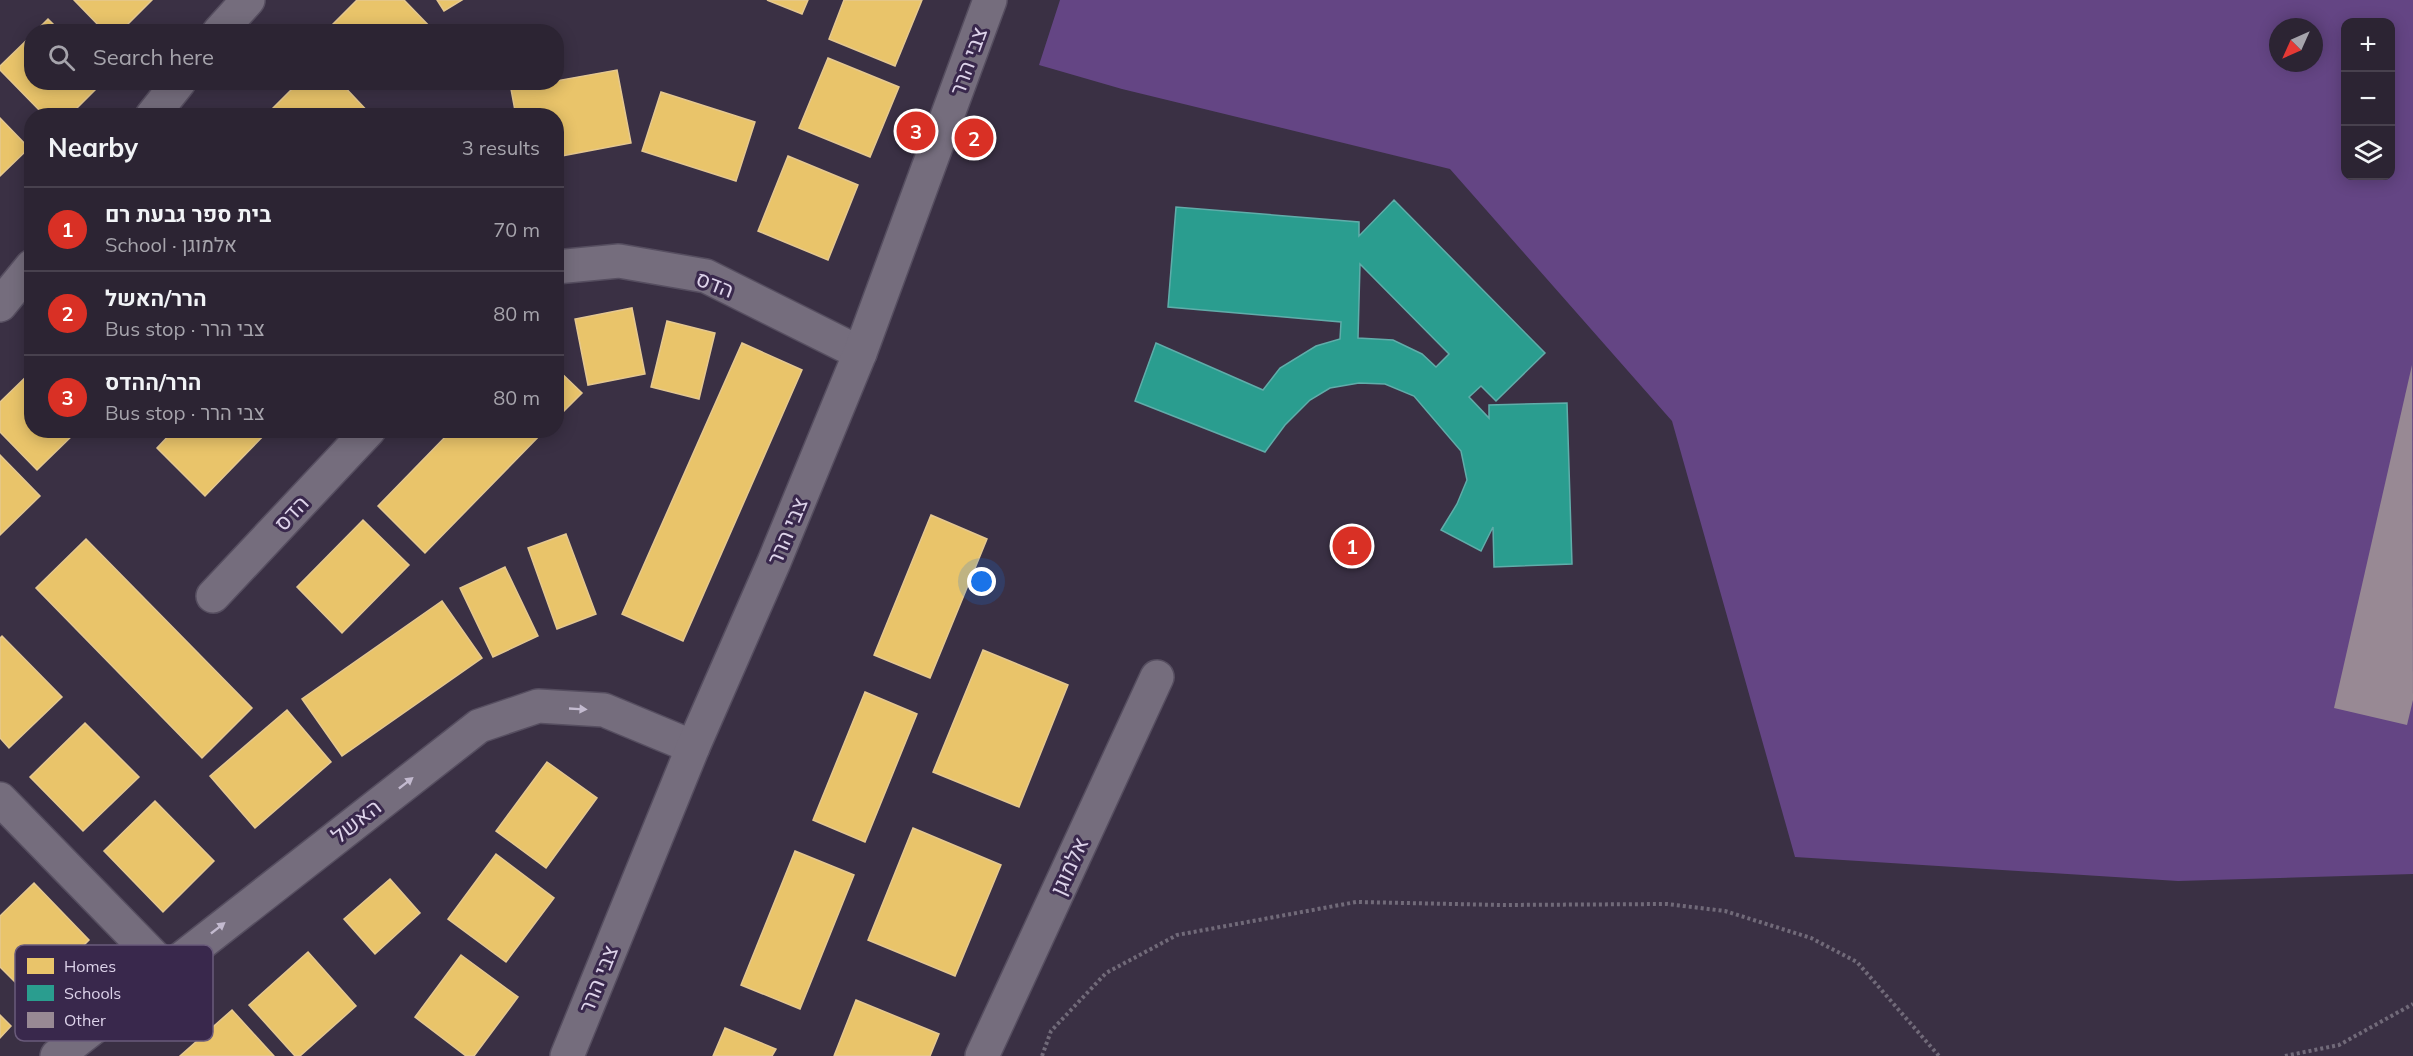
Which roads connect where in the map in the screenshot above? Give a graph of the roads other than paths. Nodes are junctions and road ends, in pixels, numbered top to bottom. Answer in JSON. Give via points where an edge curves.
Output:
{"nodes":[{"id":1,"x":248,"y":0,"type":"edge"},
{"id":2,"x":990,"y":0,"type":"edge"},
{"id":3,"x":226,"y":24,"type":"edge"},
{"id":4,"x":172,"y":90,"type":"edge"},
{"id":5,"x":158,"y":108,"type":"edge"},
{"id":6,"x":564,"y":266,"type":"edge"},
{"id":7,"x":24,"y":276,"type":"edge"},
{"id":8,"x":0,"y":305,"type":"edge"},
{"id":9,"x":860,"y":353,"type":"junction"},
{"id":10,"x":361,"y":438,"type":"edge"},
{"id":11,"x":213,"y":596,"type":"dead end"},
{"id":12,"x":1157,"y":677,"type":"dead end"},
{"id":13,"x":693,"y":747,"type":"junction"},
{"id":14,"x":0,"y":800,"type":"edge"},
{"id":15,"x":142,"y":945,"type":"edge"},
{"id":16,"x":197,"y":945,"type":"edge"},
{"id":17,"x":76,"y":1041,"type":"edge"},
{"id":18,"x":57,"y":1056,"type":"edge"},
{"id":19,"x":567,"y":1056,"type":"edge"},
{"id":20,"x":981,"y":1056,"type":"edge"}],
"edges":[{"from":1,"to":3,"type":"street"},
{"from":2,"to":9,"type":"street","name":"צבי הרר"},
{"from":4,"to":5,"type":"street"},
{"from":6,"to":9,"type":"street","name":"הדס","via":[[619,261],[706,276]]},
{"from":7,"to":8,"type":"street"},
{"from":9,"to":13,"type":"street","name":"צבי הרר"},
{"from":10,"to":11,"type":"street","name":"הדס"},
{"from":12,"to":20,"type":"street","name":"אלמוגן"},
{"from":16,"to":13,"type":"street","name":"האשל","one_way":true,"via":[[479,726],[538,706],[604,710]]},
{"from":13,"to":19,"type":"street","name":"צבי הרר"},
{"from":14,"to":15,"type":"street"},
{"from":17,"to":18,"type":"street","name":"האשל"}]}
